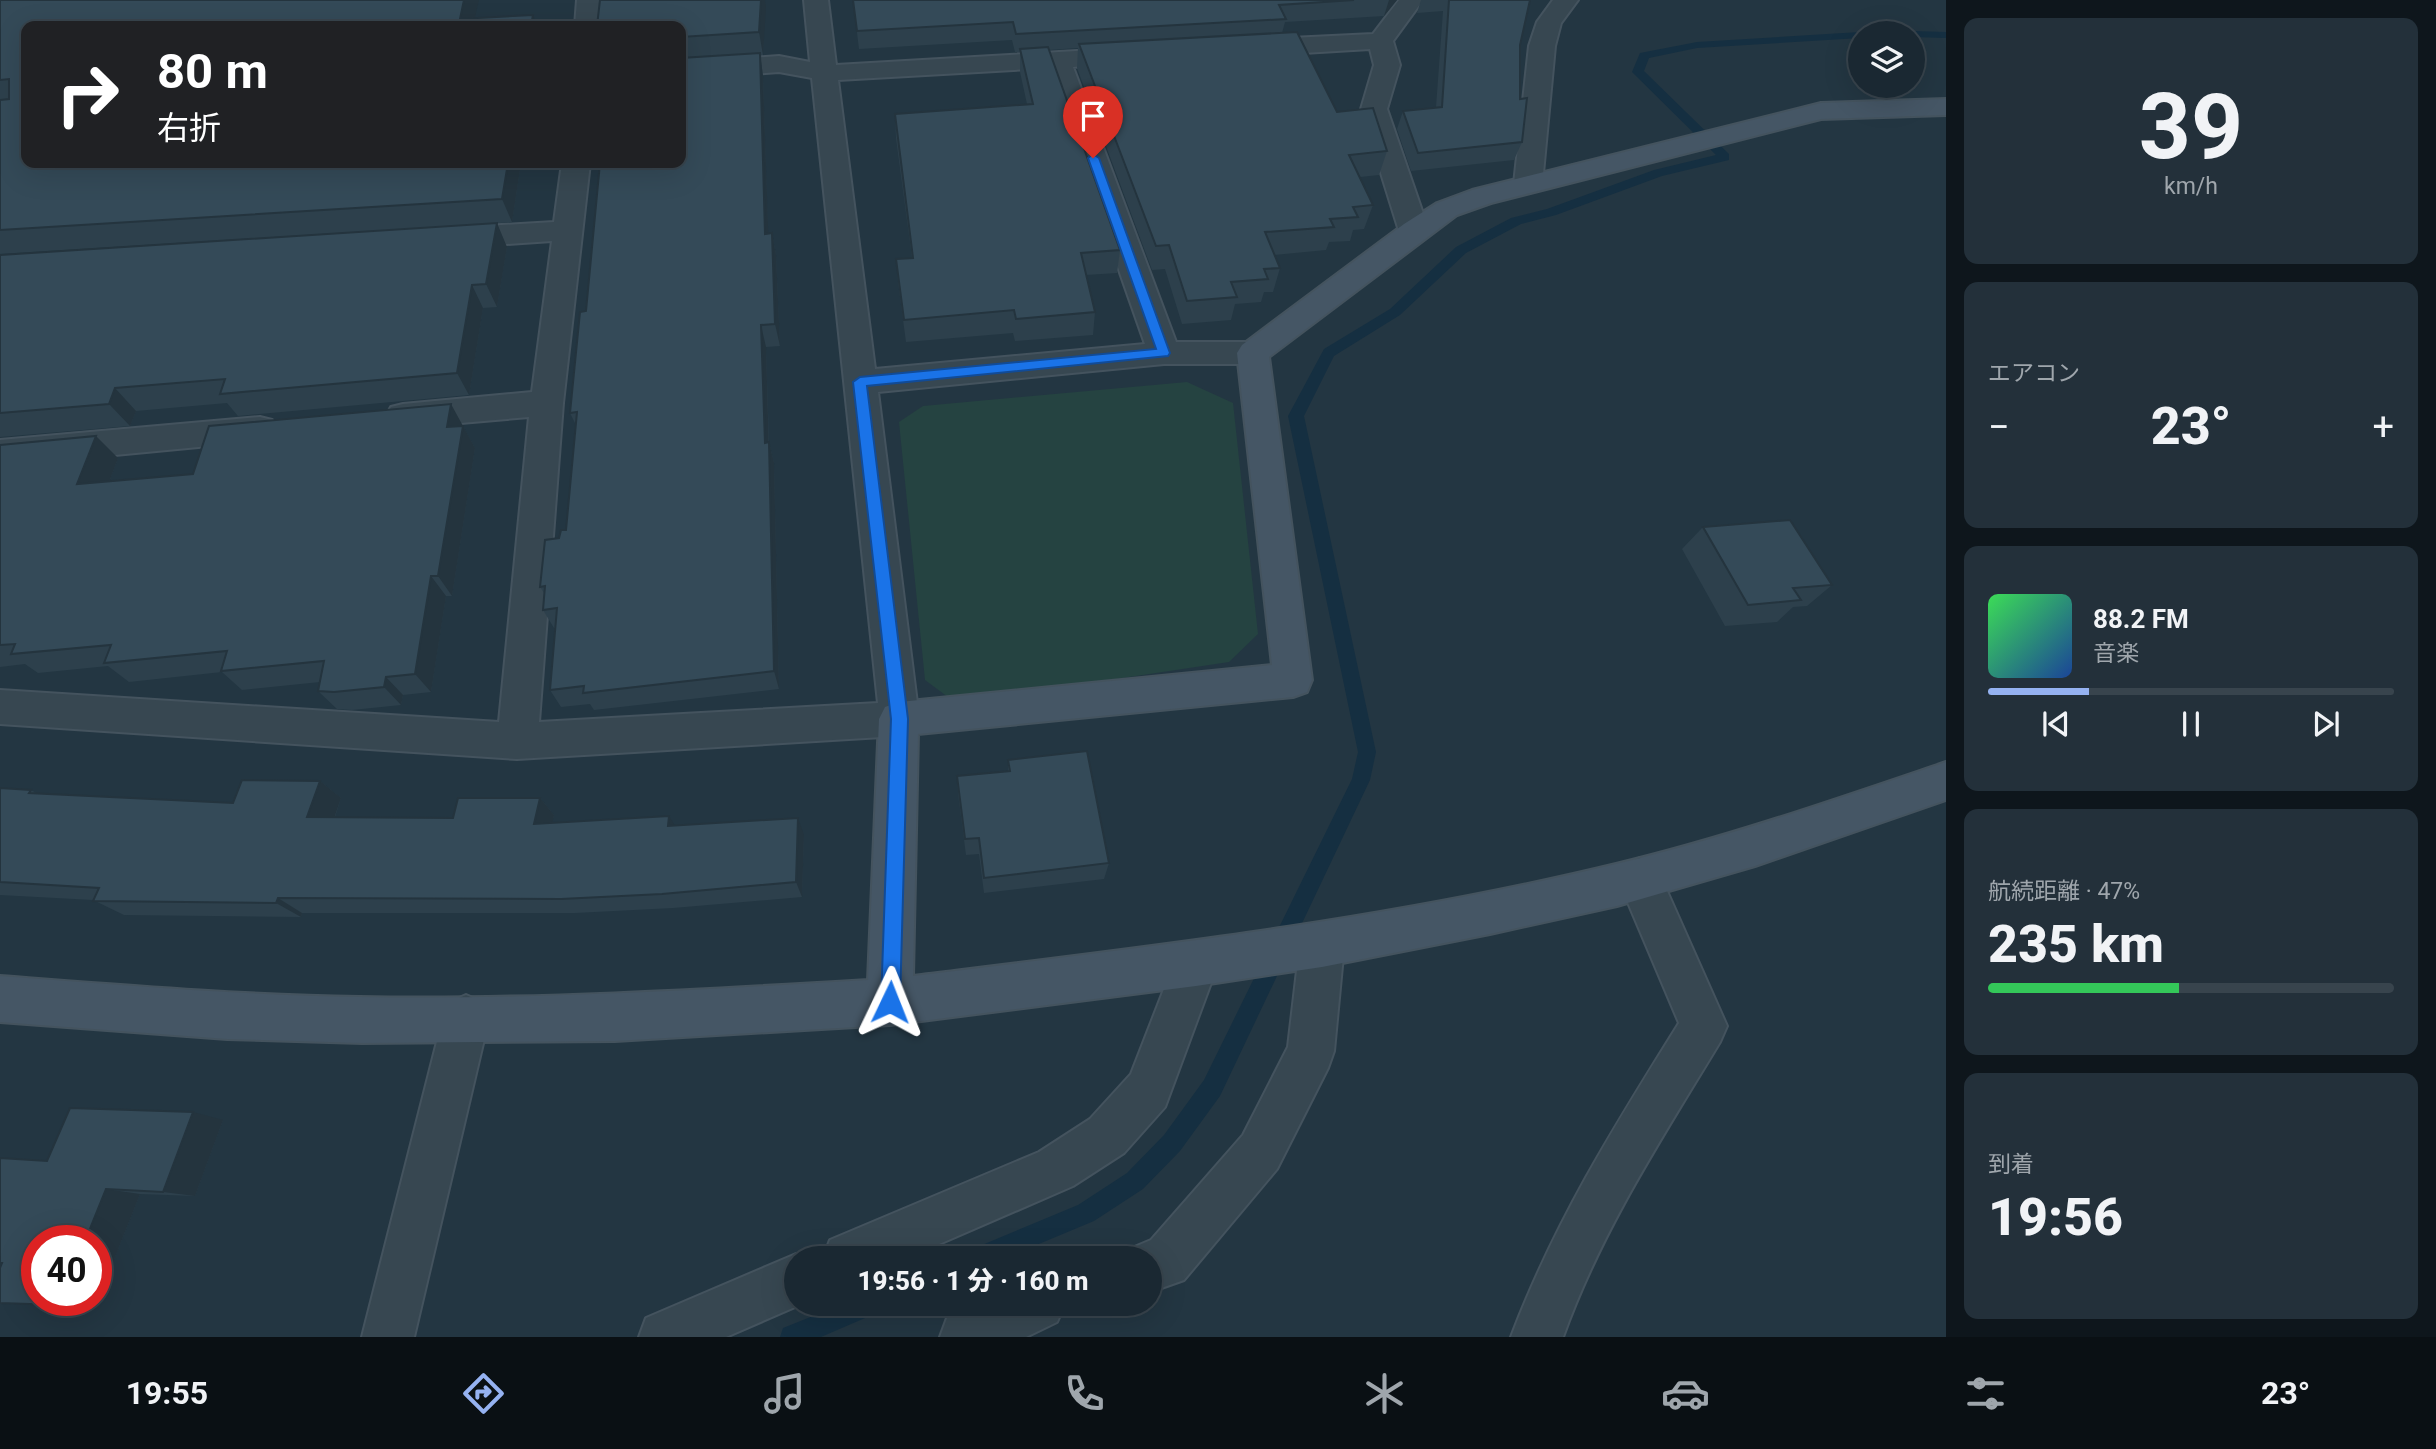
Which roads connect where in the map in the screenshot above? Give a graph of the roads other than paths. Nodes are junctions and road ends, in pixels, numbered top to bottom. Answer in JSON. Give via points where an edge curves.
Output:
{"nodes":[{"id":1,"x":589,"y":0,"type":"edge"},
{"id":2,"x":816,"y":0,"type":"edge"},
{"id":3,"x":1411,"y":0,"type":"edge"},
{"id":4,"x":1566,"y":0,"type":"edge"},
{"id":5,"x":587,"y":21,"type":"edge"},
{"id":6,"x":1380,"y":40,"type":"junction"},
{"id":7,"x":1232,"y":50,"type":"edge"},
{"id":8,"x":1152,"y":54,"type":"edge"},
{"id":9,"x":1058,"y":60,"type":"junction"},
{"id":10,"x":686,"y":71,"type":"edge"},
{"id":11,"x":825,"y":73,"type":"junction"},
{"id":12,"x":1946,"y":107,"type":"edge"},
{"id":13,"x":575,"y":168,"type":"edge"},
{"id":14,"x":1528,"y":184,"type":"junction"},
{"id":15,"x":569,"y":230,"type":"junction"},
{"id":16,"x":1414,"y":231,"type":"junction"},
{"id":17,"x":416,"y":240,"type":"edge"},
{"id":18,"x":1164,"y":353,"type":"junction"},
{"id":19,"x":1253,"y":353,"type":"junction"},
{"id":20,"x":860,"y":382,"type":"junction"},
{"id":21,"x":547,"y":403,"type":"junction"},
{"id":22,"x":370,"y":419,"type":"edge"},
{"id":23,"x":287,"y":427,"type":"edge"},
{"id":24,"x":0,"y":453,"type":"edge"},
{"id":25,"x":0,"y":707,"type":"edge"},
{"id":26,"x":900,"y":719,"type":"junction"},
{"id":27,"x":517,"y":741,"type":"junction"},
{"id":28,"x":1946,"y":781,"type":"edge"},
{"id":29,"x":1640,"y":879,"type":"junction"},
{"id":30,"x":1322,"y":945,"type":"junction"},
{"id":31,"x":1196,"y":964,"type":"junction"},
{"id":32,"x":0,"y":999,"type":"edge"},
{"id":33,"x":890,"y":1002,"type":"junction"},
{"id":34,"x":466,"y":1018,"type":"junction"},
{"id":35,"x":876,"y":1246,"type":"edge"},
{"id":36,"x":1162,"y":1263,"type":"edge"},
{"id":37,"x":784,"y":1285,"type":"edge"},
{"id":38,"x":1012,"y":1316,"type":"edge"},
{"id":39,"x":388,"y":1337,"type":"edge"},
{"id":40,"x":666,"y":1337,"type":"edge"},
{"id":41,"x":966,"y":1337,"type":"edge"},
{"id":42,"x":1537,"y":1337,"type":"edge"}],
"edges":[{"from":1,"to":5,"type":"street"},
{"from":2,"to":11,"type":"street"},
{"from":3,"to":6,"type":"street"},
{"from":4,"to":14,"type":"street","via":[[1549,22],[1542,46]]},
{"from":6,"to":7,"type":"street"},
{"from":6,"to":16,"type":"street","via":[[1387,65],[1374,109]]},
{"from":8,"to":9,"type":"street"},
{"from":9,"to":11,"type":"street"},
{"from":9,"to":18,"type":"street"},
{"from":10,"to":11,"type":"street","via":[[779,64]]},
{"from":11,"to":20,"type":"street"},
{"from":12,"to":14,"type":"street","via":[[1821,111]]},
{"from":13,"to":15,"type":"street"},
{"from":14,"to":16,"type":"street","via":[[1447,209]]},
{"from":15,"to":17,"type":"street"},
{"from":15,"to":21,"type":"street"},
{"from":16,"to":19,"type":"street"},
{"from":18,"to":19,"type":"street"},
{"from":18,"to":20,"type":"street"},
{"from":19,"to":26,"type":"street","via":[[1293,680]]},
{"from":20,"to":26,"type":"street"},
{"from":21,"to":22,"type":"street"},
{"from":21,"to":27,"type":"street"},
{"from":23,"to":24,"type":"street"},
{"from":25,"to":27,"type":"street"},
{"from":26,"to":27,"type":"street"},
{"from":26,"to":33,"type":"street"},
{"from":28,"to":29,"type":"street","via":[[1755,846]]},
{"from":29,"to":30,"type":"street"},
{"from":29,"to":42,"type":"street","via":[[1704,1026],[1604,1190],[1548,1304]]},
{"from":30,"to":31,"type":"street"},
{"from":30,"to":36,"type":"street","via":[[1311,1051],[1260,1153]]},
{"from":31,"to":33,"type":"street"},
{"from":31,"to":35,"type":"street","via":[[1148,1090],[1107,1136],[1056,1169]]},
{"from":32,"to":34,"type":"street","via":[[227,1016]]},
{"from":33,"to":34,"type":"street","via":[[615,1018]]},
{"from":34,"to":39,"type":"street"},
{"from":37,"to":40,"type":"street"},
{"from":38,"to":41,"type":"street"}]}
